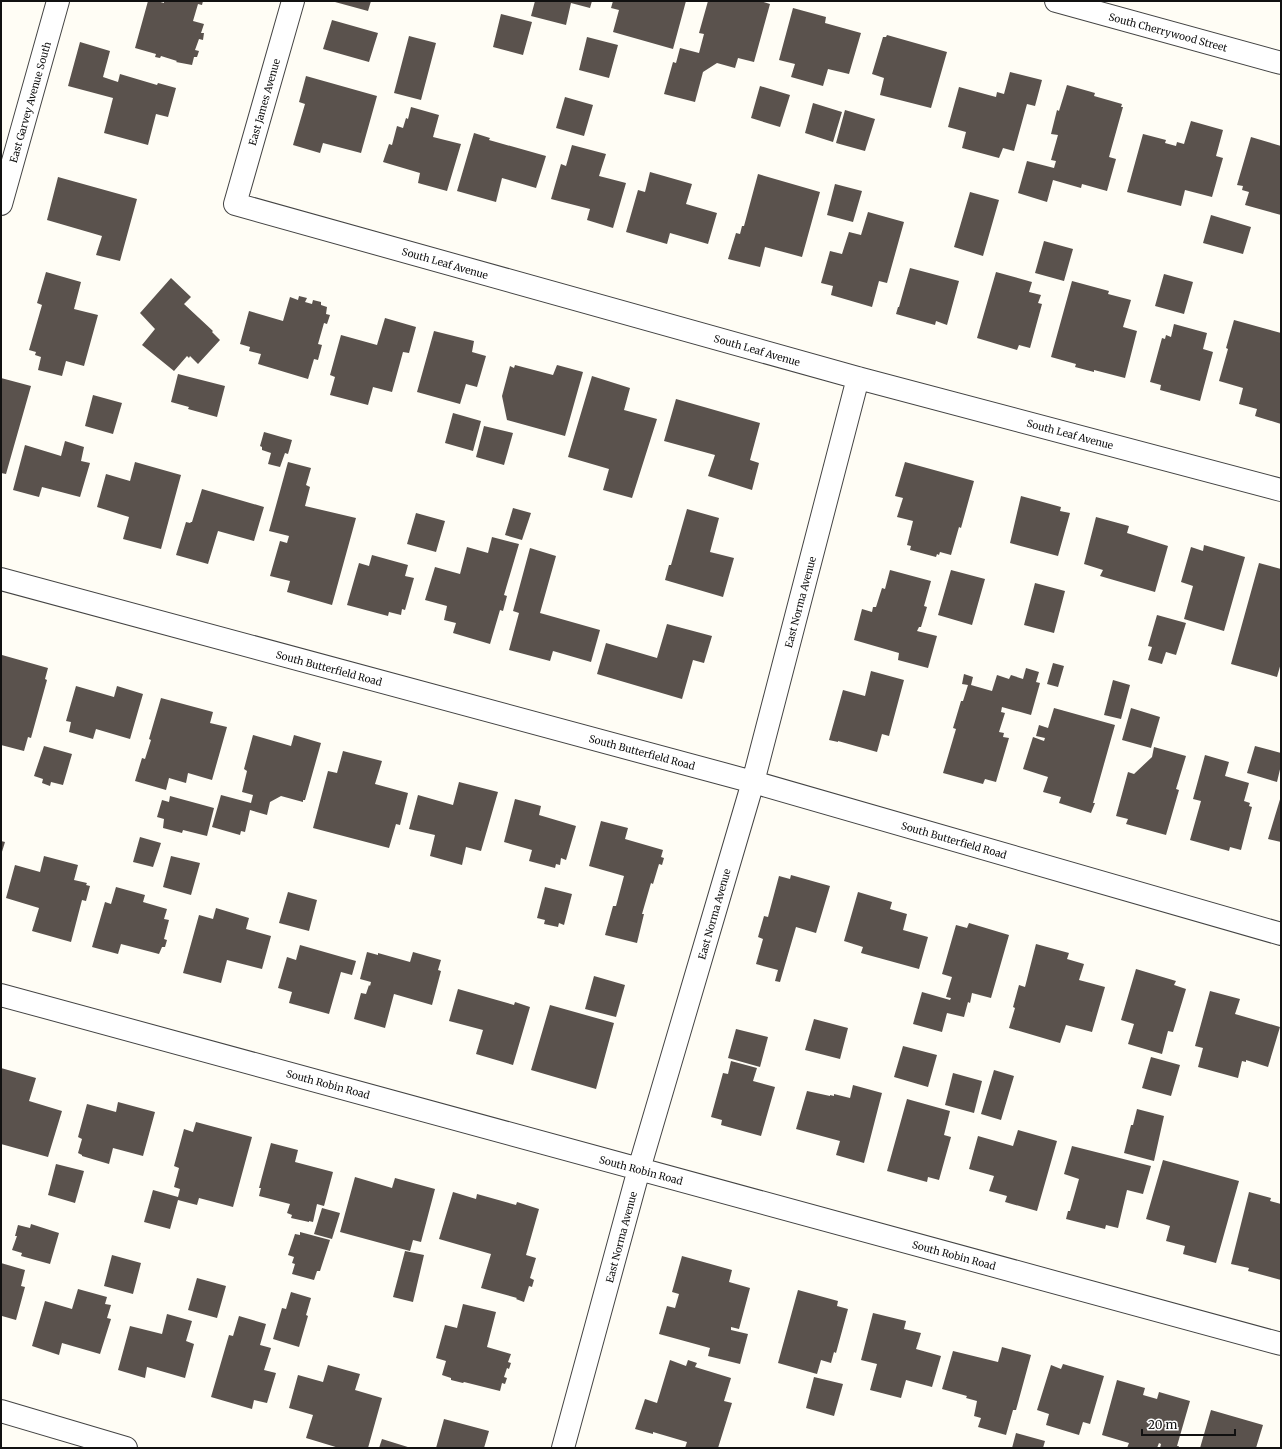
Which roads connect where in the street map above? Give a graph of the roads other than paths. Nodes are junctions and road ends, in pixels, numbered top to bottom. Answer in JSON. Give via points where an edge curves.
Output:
{"nodes":[{"id":1,"x":58,"y":1,"type":"edge"},
{"id":2,"x":294,"y":1,"type":"edge"},
{"id":3,"x":1056,"y":1,"type":"edge"},
{"id":4,"x":1281,"y":63,"type":"edge"},
{"id":5,"x":1,"y":204,"type":"edge"},
{"id":6,"x":235,"y":204,"type":"joint"},
{"id":7,"x":858,"y":378,"type":"junction"},
{"id":8,"x":1281,"y":490,"type":"edge"},
{"id":9,"x":1,"y":579,"type":"edge"},
{"id":10,"x":753,"y":782,"type":"junction"},
{"id":11,"x":1281,"y":934,"type":"edge"},
{"id":12,"x":1,"y":995,"type":"edge"},
{"id":13,"x":639,"y":1169,"type":"junction"},
{"id":14,"x":1281,"y":1344,"type":"edge"},
{"id":15,"x":1,"y":1411,"type":"edge"},
{"id":16,"x":126,"y":1448,"type":"edge"},
{"id":17,"x":563,"y":1448,"type":"edge"}],
"edges":[{"from":1,"to":5,"type":"street","name":"East Garvey Avenue South"},
{"from":2,"to":6,"type":"street","name":"East James Avenue"},
{"from":3,"to":4,"type":"street","name":"South Cherrywood Street"},
{"from":6,"to":7,"type":"street","name":"South Leaf Avenue"},
{"from":7,"to":8,"type":"street","name":"South Leaf Avenue"},
{"from":7,"to":10,"type":"street","name":"East Norma Avenue"},
{"from":9,"to":10,"type":"street","name":"South Butterfield Road"},
{"from":10,"to":11,"type":"street","name":"South Butterfield Road"},
{"from":10,"to":13,"type":"street","name":"East Norma Avenue"},
{"from":12,"to":13,"type":"street","name":"South Robin Road"},
{"from":13,"to":14,"type":"street","name":"South Robin Road"},
{"from":13,"to":17,"type":"street","name":"East Norma Avenue"},
{"from":15,"to":16,"type":"street"}]}
